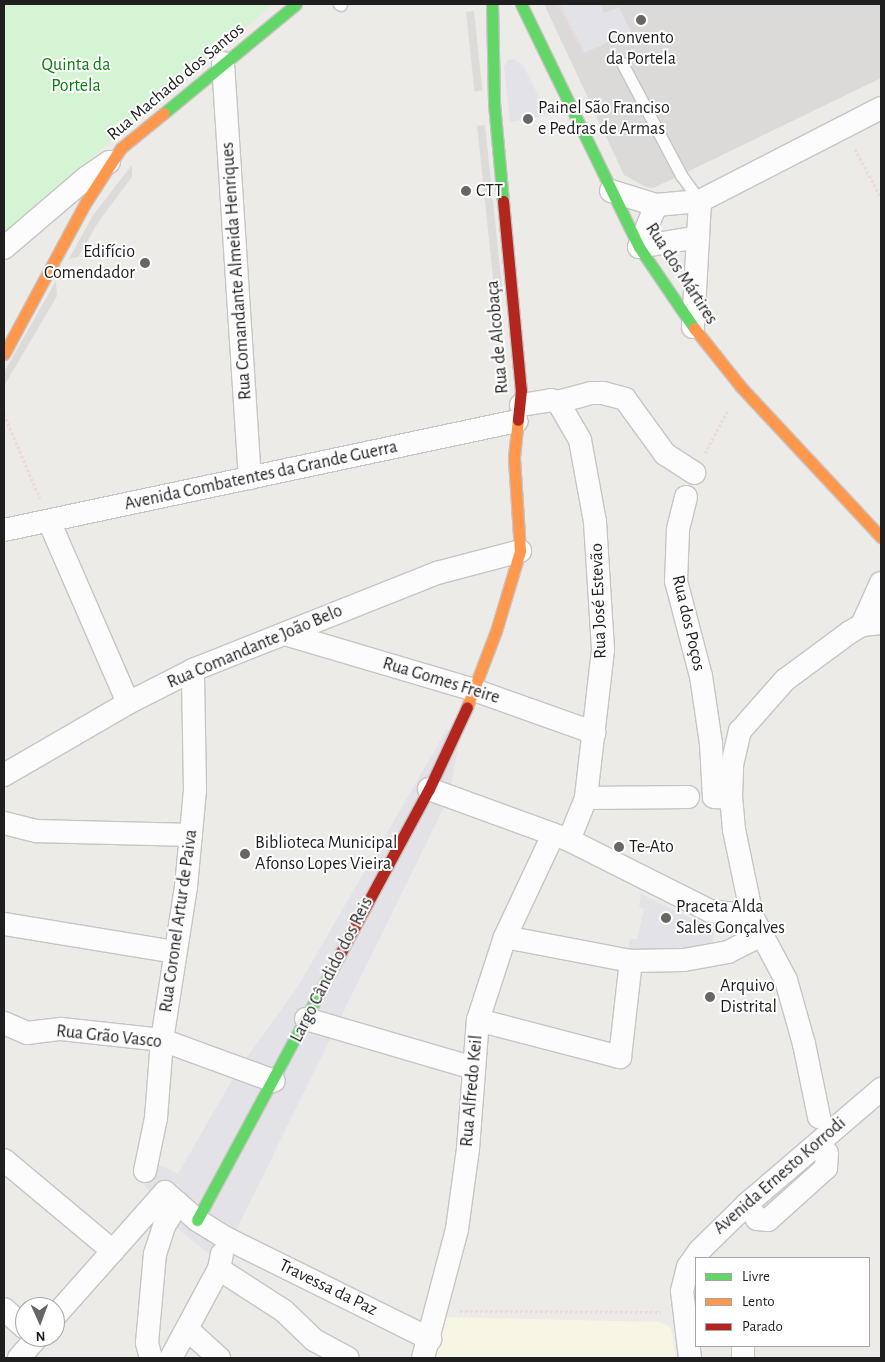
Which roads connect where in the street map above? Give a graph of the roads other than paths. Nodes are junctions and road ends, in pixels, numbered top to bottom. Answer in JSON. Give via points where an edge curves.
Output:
{"nodes":[{"id":1,"x":296,"y":4,"type":"edge"},
{"id":2,"x":492,"y":4,"type":"edge"},
{"id":3,"x":520,"y":4,"type":"edge"},
{"id":4,"x":223,"y":63,"type":"junction"},
{"id":5,"x":622,"y":63,"type":"dead end"},
{"id":6,"x":881,"y":108,"type":"edge"},
{"id":7,"x":111,"y":161,"type":"junction"},
{"id":8,"x":611,"y":191,"type":"junction"},
{"id":9,"x":700,"y":201,"type":"junction"},
{"id":10,"x":656,"y":205,"type":"junction"},
{"id":11,"x":698,"y":237,"type":"junction"},
{"id":12,"x":639,"y":247,"type":"junction"},
{"id":13,"x":4,"y":248,"type":"edge"},
{"id":14,"x":693,"y":327,"type":"junction"},
{"id":15,"x":4,"y":354,"type":"edge"},
{"id":16,"x":558,"y":402,"type":"junction"},
{"id":17,"x":519,"y":413,"type":"junction"},
{"id":18,"x":694,"y":473,"type":"road end"},
{"id":19,"x":250,"y":478,"type":"junction"},
{"id":20,"x":686,"y":496,"type":"dead end"},
{"id":21,"x":46,"y":515,"type":"junction"},
{"id":22,"x":868,"y":525,"type":"junction"},
{"id":23,"x":4,"y":530,"type":"edge"},
{"id":24,"x":881,"y":536,"type":"edge"},
{"id":25,"x":878,"y":549,"type":"dead end"},
{"id":26,"x":520,"y":551,"type":"junction"},
{"id":27,"x":881,"y":583,"type":"edge"},
{"id":28,"x":872,"y":624,"type":"edge"},
{"id":29,"x":285,"y":634,"type":"junction"},
{"id":30,"x":193,"y":670,"type":"junction"},
{"id":31,"x":474,"y":690,"type":"junction"},
{"id":32,"x":128,"y":703,"type":"junction"},
{"id":33,"x":595,"y":734,"type":"junction"},
{"id":34,"x":4,"y":775,"type":"edge"},
{"id":35,"x":429,"y":790,"type":"junction"},
{"id":36,"x":688,"y":797,"type":"dead end"},
{"id":37,"x":586,"y":798,"type":"junction"},
{"id":38,"x":731,"y":798,"type":"junction"},
{"id":39,"x":4,"y":823,"type":"edge"},
{"id":40,"x":191,"y":835,"type":"junction"},
{"id":41,"x":561,"y":837,"type":"junction"},
{"id":42,"x":4,"y":924,"type":"edge"},
{"id":43,"x":756,"y":926,"type":"junction"},
{"id":44,"x":505,"y":938,"type":"junction"},
{"id":45,"x":175,"y":952,"type":"junction"},
{"id":46,"x":631,"y":961,"type":"junction"},
{"id":47,"x":306,"y":1019,"type":"junction"},
{"id":48,"x":478,"y":1020,"type":"junction"},
{"id":49,"x":4,"y":1023,"type":"edge"},
{"id":50,"x":162,"y":1040,"type":"junction"},
{"id":51,"x":474,"y":1068,"type":"junction"},
{"id":52,"x":274,"y":1082,"type":"junction"},
{"id":53,"x":881,"y":1089,"type":"edge"},
{"id":54,"x":819,"y":1117,"type":"dead end"},
{"id":55,"x":827,"y":1153,"type":"dead end"},
{"id":56,"x":4,"y":1160,"type":"edge"},
{"id":57,"x":145,"y":1171,"type":"dead end"},
{"id":58,"x":172,"y":1197,"type":"junction"},
{"id":59,"x":747,"y":1204,"type":"junction"},
{"id":60,"x":197,"y":1220,"type":"junction"},
{"id":61,"x":226,"y":1238,"type":"junction"},
{"id":62,"x":113,"y":1251,"type":"junction"},
{"id":63,"x":219,"y":1269,"type":"junction"},
{"id":64,"x":65,"y":1305,"type":"edge"},
{"id":65,"x":4,"y":1309,"type":"edge"},
{"id":66,"x":15,"y":1319,"type":"edge"},
{"id":67,"x":188,"y":1330,"type":"junction"},
{"id":68,"x":28,"y":1347,"type":"edge"},
{"id":69,"x":426,"y":1349,"type":"edge"},
{"id":70,"x":19,"y":1358,"type":"edge"},
{"id":71,"x":151,"y":1358,"type":"edge"},
{"id":72,"x":171,"y":1358,"type":"edge"},
{"id":73,"x":219,"y":1358,"type":"edge"},
{"id":74,"x":348,"y":1358,"type":"edge"},
{"id":75,"x":690,"y":1358,"type":"edge"}],
"edges":[{"from":1,"to":4,"type":"street","name":"Rua Machado dos Santos"},
{"from":2,"to":17,"type":"street","name":"Rua de Alcobaça","via":[[494,103]]},
{"from":3,"to":8,"type":"street","name":"Rua dos Mártires"},
{"from":4,"to":7,"type":"street","name":"Rua Machado dos Santos","via":[[134,135]]},
{"from":4,"to":19,"type":"street","name":"Rua Comandante Almeida Henriques"},
{"from":5,"to":9,"type":"lane","via":[[680,175]]},
{"from":6,"to":9,"type":"street"},
{"from":7,"to":13,"type":"street","via":[[79,183]]},
{"from":7,"to":15,"type":"street","name":"Rua Machado dos Santos"},
{"from":8,"to":10,"type":"street"},
{"from":8,"to":12,"type":"street","name":"Rua dos Mártires"},
{"from":9,"to":10,"type":"street"},
{"from":9,"to":11,"type":"street"},
{"from":10,"to":12,"type":"street"},
{"from":11,"to":12,"type":"street"},
{"from":11,"to":14,"type":"street"},
{"from":12,"to":14,"type":"street","name":"Rua dos Mártires"},
{"from":14,"to":22,"type":"street","name":"Rua dos Mártires","via":[[741,386]]},
{"from":16,"to":17,"type":"street","via":[[551,400]]},
{"from":16,"to":18,"type":"street","via":[[591,393],[625,400],[664,454]]},
{"from":16,"to":33,"type":"street","name":"Rua José Estevão","via":[[580,440],[595,522],[603,650]]},
{"from":17,"to":19,"type":"street","name":"Avenida Combatentes da Grande Guerra"},
{"from":17,"to":26,"type":"street","name":"Rua de Alcobaça","via":[[514,456]]},
{"from":19,"to":21,"type":"street","name":"Avenida Combatentes da Grande Guerra"},
{"from":20,"to":38,"type":"street","name":"Rua dos Poços","via":[[678,530],[676,581],[701,676],[711,744],[714,797]]},
{"from":21,"to":23,"type":"street","name":"Avenida Combatentes da Grande Guerra"},
{"from":21,"to":32,"type":"street"},
{"from":22,"to":24,"type":"street","name":"Rua dos Mártires"},
{"from":22,"to":25,"type":"street","name":"Rua dos Mártires"},
{"from":26,"to":29,"type":"street","name":"Rua Comandante João Belo","via":[[437,573]]},
{"from":26,"to":31,"type":"street","name":"Rua de Alcobaça"},
{"from":27,"to":28,"type":"street"},
{"from":28,"to":38,"type":"street","via":[[798,668],[748,720],[735,742]]},
{"from":29,"to":30,"type":"street","name":"Rua Comandante João Belo"},
{"from":29,"to":31,"type":"street","name":"Rua Gomes Freire"},
{"from":30,"to":32,"type":"street","name":"Rua Comandante João Belo"},
{"from":30,"to":40,"type":"street","name":"Rua Coronel Artur de Paiva","via":[[195,790]]},
{"from":31,"to":33,"type":"street","name":"Rua Gomes Freire"},
{"from":31,"to":35,"type":"street","name":"Largo Cândido dos Reis"},
{"from":32,"to":34,"type":"street","name":"Rua Comandante João Belo"},
{"from":33,"to":37,"type":"street","name":"Rua José Estevão"},
{"from":35,"to":41,"type":"street"},
{"from":35,"to":47,"type":"street","name":"Largo Cândido dos Reis","via":[[391,855]]},
{"from":36,"to":37,"type":"street"},
{"from":37,"to":41,"type":"street","name":"Rua José Estevão"},
{"from":38,"to":43,"type":"street"},
{"from":39,"to":40,"type":"street","via":[[37,831]]},
{"from":40,"to":45,"type":"street","name":"Rua Coronel Artur de Paiva"},
{"from":41,"to":43,"type":"street","via":[[710,911]]},
{"from":41,"to":44,"type":"street","name":"Rua Alfredo Keil"},
{"from":42,"to":45,"type":"street"},
{"from":43,"to":46,"type":"street","via":[[719,953],[684,960]]},
{"from":43,"to":54,"type":"street","via":[[786,980],[804,1044]]},
{"from":44,"to":46,"type":"street"},
{"from":44,"to":48,"type":"street","name":"Rua Alfredo Keil"},
{"from":45,"to":50,"type":"street","name":"Rua Coronel Artur de Paiva"},
{"from":46,"to":48,"type":"street","via":[[620,1057]]},
{"from":47,"to":51,"type":"street"},
{"from":47,"to":52,"type":"street","name":"Largo Cândido dos Reis"},
{"from":48,"to":51,"type":"street","name":"Rua Alfredo Keil"},
{"from":49,"to":50,"type":"street","name":"Rua Grão Vasco","via":[[27,1033],[61,1028]]},
{"from":50,"to":52,"type":"street","name":"Rua Grão Vasco"},
{"from":50,"to":57,"type":"street","name":"Rua Coronel Artur de Paiva","via":[[156,1118]]},
{"from":51,"to":69,"type":"street","name":"Rua Alfredo Keil","via":[[457,1229]]},
{"from":52,"to":60,"type":"street","name":"Largo Cândido dos Reis"},
{"from":53,"to":59,"type":"street","name":"Avenida Ernesto Korrodi"},
{"from":55,"to":59,"type":"street","via":[[826,1168],[768,1220],[757,1220]]},
{"from":56,"to":62,"type":"street"},
{"from":58,"to":60,"type":"street"},
{"from":58,"to":62,"type":"street"},
{"from":58,"to":71,"type":"street","via":[[154,1254],[147,1343]]},
{"from":59,"to":75,"type":"street","name":"Avenida Ernesto Korrodi","via":[[698,1251],[688,1268],[682,1291],[682,1312]]},
{"from":60,"to":61,"type":"street"},
{"from":61,"to":63,"type":"street"},
{"from":61,"to":69,"type":"street","name":"Travessa da Paz"},
{"from":62,"to":64,"type":"street"},
{"from":63,"to":67,"type":"street"},
{"from":63,"to":74,"type":"street","via":[[284,1311],[314,1340]]},
{"from":65,"to":66,"type":"street"},
{"from":67,"to":72,"type":"street"},
{"from":67,"to":73,"type":"street"},
{"from":68,"to":70,"type":"street"}]}
